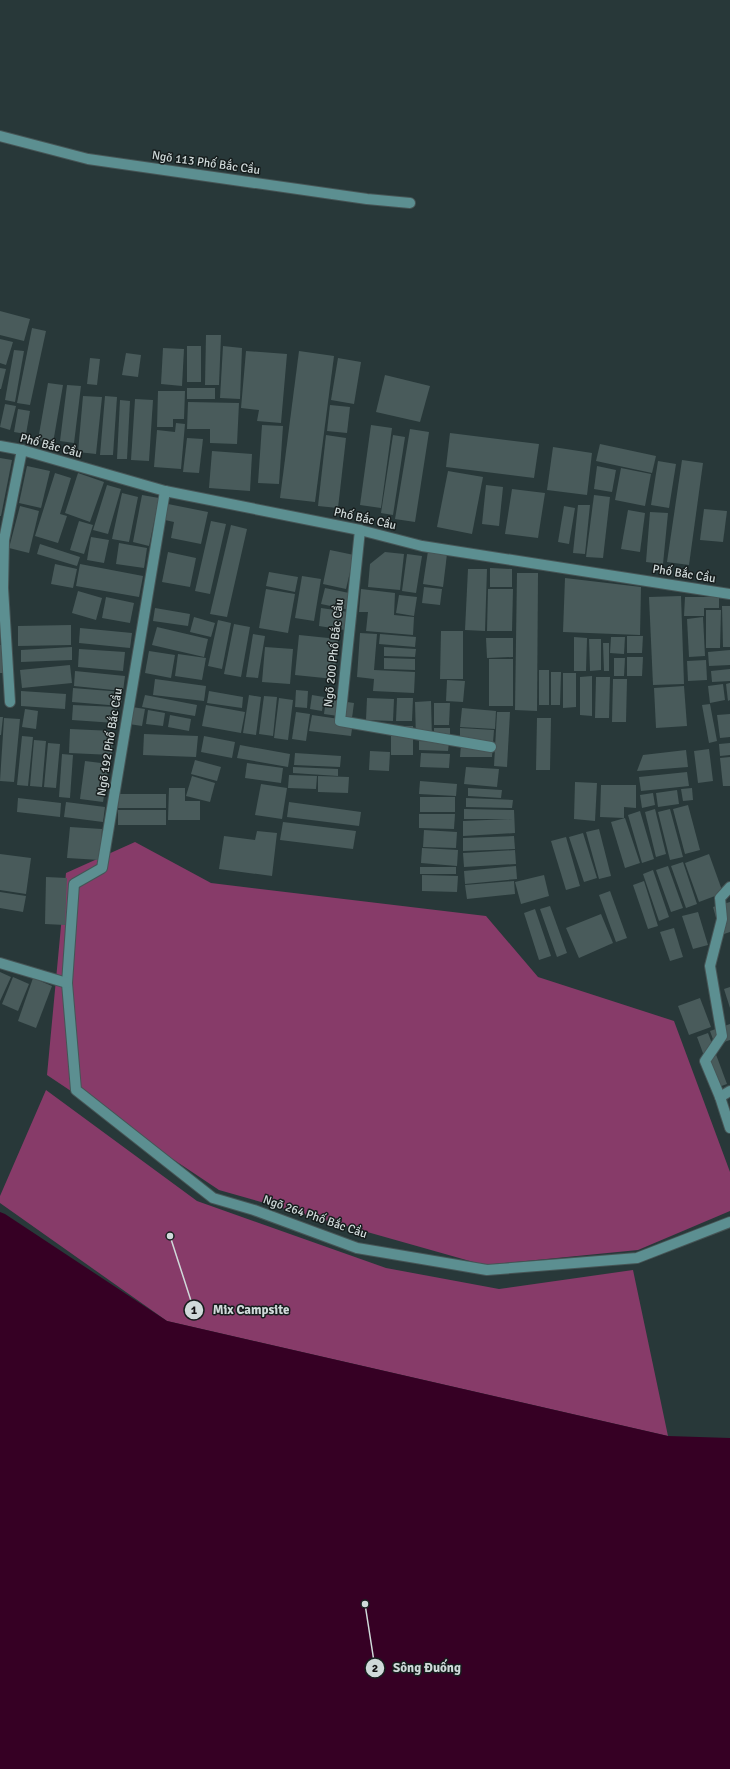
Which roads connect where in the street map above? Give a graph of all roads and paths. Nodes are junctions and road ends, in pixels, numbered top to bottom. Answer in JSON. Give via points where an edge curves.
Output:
{"nodes":[{"id":1,"x":0,"y":136,"type":"edge"},
{"id":2,"x":410,"y":203,"type":"dead end"},
{"id":3,"x":0,"y":446,"type":"edge"},
{"id":4,"x":22,"y":450,"type":"junction"},
{"id":5,"x":165,"y":491,"type":"junction"},
{"id":6,"x":360,"y":530,"type":"junction"},
{"id":7,"x":730,"y":594,"type":"edge"},
{"id":8,"x":10,"y":702,"type":"dead end"},
{"id":9,"x":491,"y":747,"type":"dead end"},
{"id":10,"x":730,"y":887,"type":"edge"},
{"id":11,"x":0,"y":963,"type":"edge"},
{"id":12,"x":67,"y":983,"type":"junction"},
{"id":13,"x":730,"y":1091,"type":"edge"},
{"id":14,"x":720,"y":1097,"type":"junction"},
{"id":15,"x":730,"y":1128,"type":"edge"},
{"id":16,"x":730,"y":1222,"type":"edge"}],
"edges":[{"from":1,"to":2,"type":"street","name":"Ngõ 113 Phố Bắc Cầu","via":[[88,159],[366,200]]},
{"from":3,"to":4,"type":"street","name":"Phố Bắc Cầu"},
{"from":4,"to":5,"type":"street","name":"Phố Bắc Cầu"},
{"from":4,"to":8,"type":"street","via":[[4,540],[3,588]]},
{"from":5,"to":6,"type":"street","name":"Phố Bắc Cầu"},
{"from":5,"to":12,"type":"street","name":"Ngõ 192 Phố Bắc Cầu","via":[[102,868],[74,884]]},
{"from":6,"to":7,"type":"street","name":"Phố Bắc Cầu","via":[[422,546]]},
{"from":6,"to":9,"type":"street","name":"Ngõ 200 Phố Bắc Cầu","via":[[340,722]]},
{"from":10,"to":14,"type":"street","via":[[720,898],[722,919],[710,966],[722,1036],[705,1061]]},
{"from":11,"to":12,"type":"street"},
{"from":12,"to":16,"type":"street","name":"Ngõ 264 Phố Bắc Cầu","via":[[76,1090],[212,1198],[254,1210],[357,1248],[487,1270],[637,1258]]},
{"from":13,"to":14,"type":"street"},
{"from":14,"to":15,"type":"street"}]}
